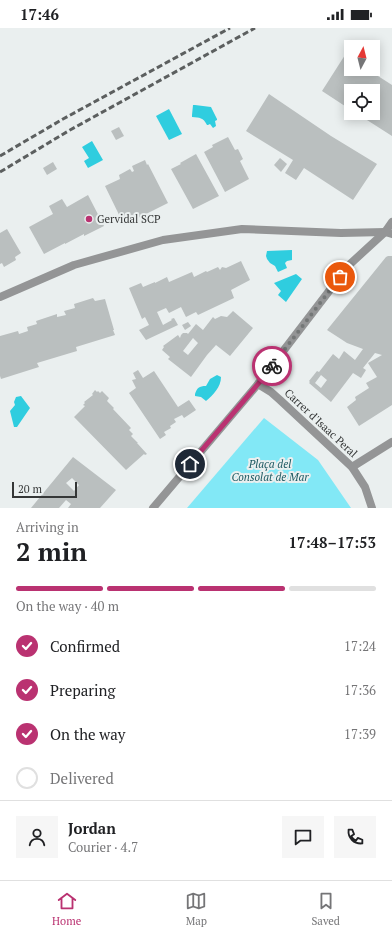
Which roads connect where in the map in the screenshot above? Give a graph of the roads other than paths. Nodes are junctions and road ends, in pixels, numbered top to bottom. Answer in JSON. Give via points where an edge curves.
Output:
{"nodes":[{"id":1,"x":392,"y":222,"type":"edge"},
{"id":2,"x":388,"y":233,"type":"edge"},
{"id":3,"x":0,"y":297,"type":"edge"},
{"id":4,"x":258,"y":384,"type":"junction"},
{"id":5,"x":392,"y":442,"type":"edge"},
{"id":6,"x":352,"y":467,"type":"junction"},
{"id":7,"x":153,"y":508,"type":"edge"},
{"id":8,"x":372,"y":508,"type":"edge"}],
"edges":[{"from":1,"to":2,"type":"street"},
{"from":2,"to":3,"type":"street","via":[[242,229],[163,240],[74,265]]},
{"from":2,"to":4,"type":"street","via":[[349,265]]},
{"from":4,"to":6,"type":"street","name":"Carrer d'Isaac Peral","via":[[271,392]]},
{"from":4,"to":7,"type":"street"},
{"from":5,"to":6,"type":"street"},
{"from":6,"to":8,"type":"street","name":"Carrer d'Isaac Peral","via":[[365,487]]}]}
